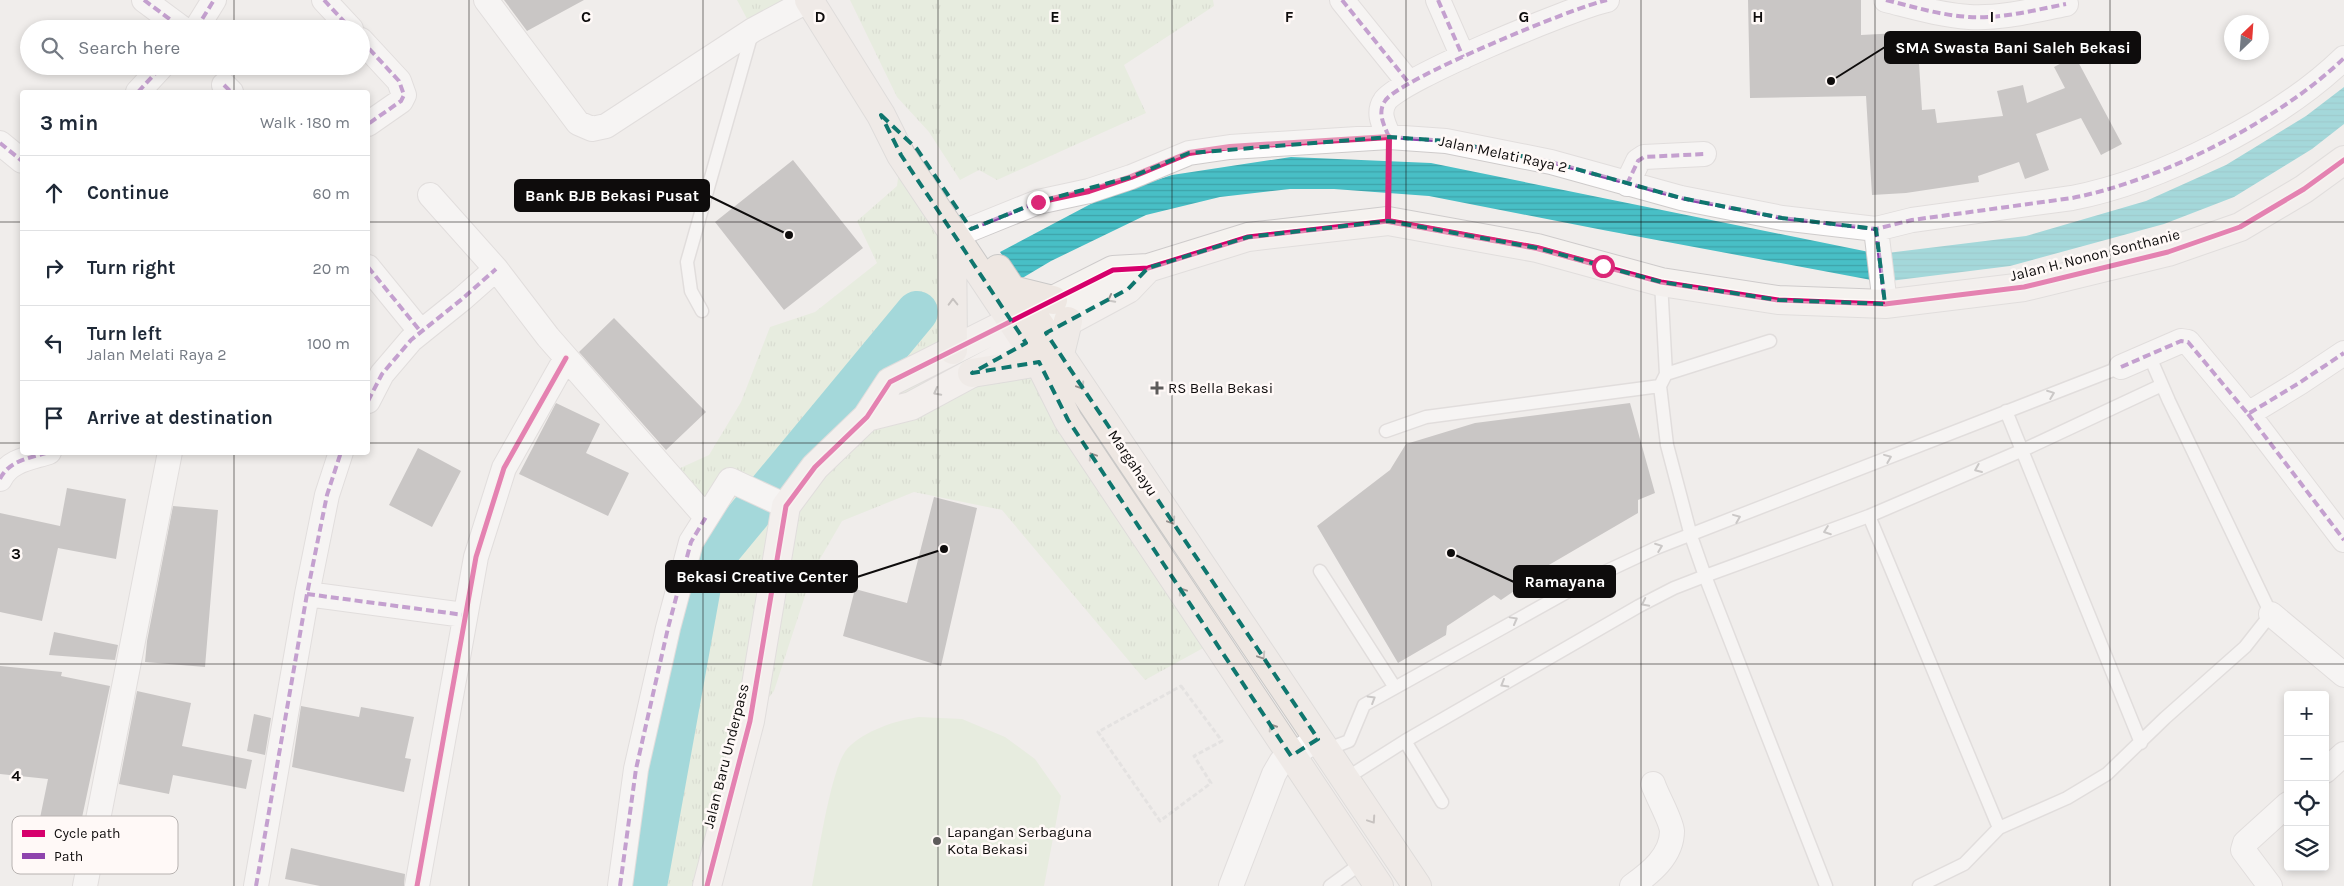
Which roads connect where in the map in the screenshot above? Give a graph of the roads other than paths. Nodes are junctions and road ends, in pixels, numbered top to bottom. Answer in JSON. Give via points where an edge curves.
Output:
{"nodes":[{"id":1,"x":144,"y":0,"type":"edge"},
{"id":2,"x":214,"y":0,"type":"edge"},
{"id":3,"x":324,"y":0,"type":"edge"},
{"id":4,"x":486,"y":0,"type":"edge"},
{"id":5,"x":809,"y":0,"type":"edge"},
{"id":6,"x":1342,"y":0,"type":"edge"},
{"id":7,"x":1438,"y":0,"type":"edge"},
{"id":8,"x":1607,"y":0,"type":"edge"},
{"id":9,"x":1886,"y":0,"type":"edge"},
{"id":10,"x":2066,"y":4,"type":"dead end"},
{"id":11,"x":172,"y":20,"type":"edge"},
{"id":12,"x":202,"y":20,"type":"edge"},
{"id":13,"x":343,"y":20,"type":"edge"},
{"id":14,"x":753,"y":30,"type":"junction"},
{"id":15,"x":370,"y":50,"type":"edge"},
{"id":16,"x":1463,"y":57,"type":"junction"},
{"id":17,"x":2344,"y":58,"type":"edge"},
{"id":18,"x":154,"y":75,"type":"edge"},
{"id":19,"x":1409,"y":84,"type":"junction"},
{"id":20,"x":140,"y":90,"type":"edge"},
{"id":21,"x":881,"y":114,"type":"junction"},
{"id":22,"x":370,"y":123,"type":"edge"},
{"id":23,"x":1389,"y":137,"type":"junction"},
{"id":24,"x":0,"y":143,"type":"edge"},
{"id":25,"x":1704,"y":154,"type":"dead end"},
{"id":26,"x":20,"y":159,"type":"edge"},
{"id":27,"x":2344,"y":160,"type":"edge"},
{"id":28,"x":1627,"y":184,"type":"junction"},
{"id":29,"x":430,"y":195,"type":"dead end"},
{"id":30,"x":1876,"y":228,"type":"junction"},
{"id":31,"x":961,"y":230,"type":"junction"},
{"id":32,"x":496,"y":268,"type":"junction"},
{"id":33,"x":1148,"y":268,"type":"joint"},
{"id":34,"x":370,"y":269,"type":"edge"},
{"id":35,"x":1661,"y":282,"type":"junction"},
{"id":36,"x":1885,"y":304,"type":"junction"},
{"id":37,"x":702,"y":311,"type":"dead end"},
{"id":38,"x":1042,"y":331,"type":"junction"},
{"id":39,"x":421,"y":332,"type":"junction"},
{"id":40,"x":1770,"y":341,"type":"dead end"},
{"id":41,"x":953,"y":350,"type":"junction"},
{"id":42,"x":2344,"y":353,"type":"edge"},
{"id":43,"x":2149,"y":355,"type":"junction"},
{"id":44,"x":566,"y":358,"type":"junction"},
{"id":45,"x":2121,"y":367,"type":"joint"},
{"id":46,"x":972,"y":373,"type":"joint"},
{"id":47,"x":1666,"y":374,"type":"junction"},
{"id":48,"x":2162,"y":385,"type":"junction"},
{"id":49,"x":1660,"y":386,"type":"junction"},
{"id":50,"x":370,"y":397,"type":"edge"},
{"id":51,"x":2006,"y":411,"type":"junction"},
{"id":52,"x":2248,"y":414,"type":"junction"},
{"id":53,"x":867,"y":417,"type":"junction"},
{"id":54,"x":1386,"y":432,"type":"dead end"},
{"id":55,"x":2022,"y":450,"type":"junction"},
{"id":56,"x":40,"y":455,"type":"edge"},
{"id":57,"x":169,"y":455,"type":"edge"},
{"id":58,"x":340,"y":455,"type":"edge"},
{"id":59,"x":0,"y":479,"type":"edge"},
{"id":60,"x":786,"y":506,"type":"junction"},
{"id":61,"x":1869,"y":516,"type":"junction"},
{"id":62,"x":706,"y":517,"type":"junction"},
{"id":63,"x":1692,"y":536,"type":"junction"},
{"id":64,"x":2344,"y":540,"type":"edge"},
{"id":65,"x":1320,"y":570,"type":"dead end"},
{"id":66,"x":1705,"y":576,"type":"junction"},
{"id":67,"x":307,"y":594,"type":"junction"},
{"id":68,"x":2271,"y":614,"type":"junction"},
{"id":69,"x":464,"y":615,"type":"junction"},
{"id":70,"x":2344,"y":675,"type":"edge"},
{"id":71,"x":1394,"y":686,"type":"junction"},
{"id":72,"x":1405,"y":741,"type":"junction"},
{"id":73,"x":1331,"y":743,"type":"junction"},
{"id":74,"x":2141,"y":743,"type":"junction"},
{"id":75,"x":2344,"y":754,"type":"edge"},
{"id":76,"x":1291,"y":756,"type":"junction"},
{"id":77,"x":2329,"y":767,"type":"edge"},
{"id":78,"x":1345,"y":779,"type":"junction"},
{"id":79,"x":1652,"y":784,"type":"dead end"},
{"id":80,"x":1442,"y":802,"type":"dead end"},
{"id":81,"x":2284,"y":807,"type":"edge"},
{"id":82,"x":99,"y":816,"type":"edge"},
{"id":83,"x":1999,"y":828,"type":"junction"},
{"id":84,"x":1363,"y":862,"type":"junction"},
{"id":85,"x":1415,"y":885,"type":"edge"},
{"id":86,"x":256,"y":886,"type":"edge"},
{"id":87,"x":417,"y":886,"type":"edge"},
{"id":88,"x":620,"y":886,"type":"edge"},
{"id":89,"x":707,"y":886,"type":"edge"},
{"id":90,"x":1231,"y":886,"type":"edge"},
{"id":91,"x":1330,"y":886,"type":"edge"},
{"id":92,"x":1379,"y":886,"type":"edge"},
{"id":93,"x":1632,"y":886,"type":"edge"},
{"id":94,"x":1826,"y":886,"type":"edge"},
{"id":95,"x":1919,"y":886,"type":"edge"},
{"id":96,"x":2270,"y":886,"type":"edge"}],
"edges":[{"from":1,"to":11,"type":"street"},
{"from":2,"to":12,"type":"street"},
{"from":3,"to":13,"type":"street"},
{"from":4,"to":14,"type":"street","via":[[578,122],[592,129],[606,126]]},
{"from":5,"to":14,"type":"street"},
{"from":5,"to":21,"type":"main road"},
{"from":6,"to":19,"type":"street"},
{"from":7,"to":16,"type":"street"},
{"from":8,"to":16,"type":"street"},
{"from":9,"to":10,"type":"street","via":[[1927,11],[1971,17],[2027,12]]},
{"from":14,"to":37,"type":"lane","via":[[687,262],[691,291]]},
{"from":15,"to":22,"type":"street","via":[[399,81],[404,95],[401,101]]},
{"from":16,"to":19,"type":"street"},
{"from":17,"to":30,"type":"street","name":"Jalan Melati Raya 2","via":[[2269,115],[2180,163],[2134,181],[2072,198]]},
{"from":18,"to":20,"type":"street"},
{"from":19,"to":23,"type":"street","via":[[1395,90],[1384,102],[1381,116]]},
{"from":21,"to":31,"type":"main road","via":[[901,155]]},
{"from":21,"to":31,"type":"main road","via":[[917,149]]},
{"from":23,"to":28,"type":"street","name":"Jalan Melati Raya 2","via":[[1446,141],[1551,162]]},
{"from":23,"to":31,"type":"street","name":"Jalan Melati Raya 2","via":[[1230,147],[1189,153],[1131,177],[1089,191],[1038,202]]},
{"from":24,"to":26,"type":"street"},
{"from":25,"to":28,"type":"street","via":[[1644,157],[1638,161]]},
{"from":27,"to":36,"type":"street","name":"Jalan H. Nonon Sonthanie","via":[[2304,189],[2240,227],[2168,252],[2024,287]]},
{"from":28,"to":30,"type":"street","name":"Jalan Melati Raya 2","via":[[1782,218]]},
{"from":29,"to":32,"type":"street"},
{"from":30,"to":36,"type":"street"},
{"from":31,"to":38,"type":"main road"},
{"from":31,"to":38,"type":"main road"},
{"from":41,"to":31,"type":"main road","one_way":true},
{"from":32,"to":39,"type":"street"},
{"from":32,"to":44,"type":"street"},
{"from":33,"to":35,"type":"street","name":"Jalan H. Nonon Sonthanie","via":[[1248,236],[1388,221],[1537,248]]},
{"from":33,"to":38,"type":"street","name":"Jalan Baru Underpass","via":[[1128,289]]},
{"from":34,"to":39,"type":"street"},
{"from":35,"to":36,"type":"street","name":"Jalan H. Nonon Sonthanie","via":[[1778,300]]},
{"from":35,"to":47,"type":"lane"},
{"from":38,"to":41,"type":"street","name":"Jalan Baru Underpass"},
{"from":38,"to":46,"type":"main road"},
{"from":38,"to":73,"type":"main road","name":"Margahayu","one_way":true},
{"from":76,"to":38,"type":"main road","one_way":true,"via":[[1068,420]]},
{"from":39,"to":50,"type":"street","via":[[382,374]]},
{"from":40,"to":47,"type":"lane"},
{"from":41,"to":53,"type":"street","name":"Jalan Baru Underpass","via":[[890,382]]},
{"from":42,"to":52,"type":"street"},
{"from":43,"to":45,"type":"street"},
{"from":43,"to":48,"type":"lane"},
{"from":43,"to":52,"type":"street","via":[[2181,341],[2190,344]]},
{"from":44,"to":62,"type":"street"},
{"from":44,"to":69,"type":"street","via":[[504,468],[476,557]]},
{"from":51,"to":45,"type":"lane","one_way":true},
{"from":46,"to":53,"type":"street","one_way":true,"via":[[911,406]]},
{"from":47,"to":49,"type":"lane"},
{"from":48,"to":55,"type":"lane"},
{"from":48,"to":68,"type":"lane"},
{"from":49,"to":54,"type":"lane","via":[[1426,417]]},
{"from":49,"to":63,"type":"lane","via":[[1667,444]]},
{"from":51,"to":55,"type":"lane"},
{"from":63,"to":51,"type":"lane","one_way":true},
{"from":52,"to":64,"type":"street"},
{"from":53,"to":60,"type":"street","name":"Jalan Baru Underpass","via":[[815,466]]},
{"from":55,"to":61,"type":"lane","one_way":true},
{"from":55,"to":74,"type":"lane"},
{"from":56,"to":59,"type":"street","via":[[11,465]]},
{"from":57,"to":82,"type":"street"},
{"from":58,"to":67,"type":"street","via":[[327,496]]},
{"from":60,"to":62,"type":"street","via":[[730,480]]},
{"from":60,"to":89,"type":"street","name":"Jalan Baru Underpass","via":[[750,721]]},
{"from":61,"to":66,"type":"lane","one_way":true},
{"from":61,"to":83,"type":"lane"},
{"from":62,"to":88,"type":"street","via":[[691,542],[666,637],[636,769]]},
{"from":63,"to":66,"type":"lane"},
{"from":71,"to":63,"type":"lane","one_way":true,"via":[[1592,578],[1656,548]]},
{"from":65,"to":71,"type":"lane"},
{"from":66,"to":72,"type":"lane","one_way":true,"via":[[1639,606]]},
{"from":66,"to":94,"type":"lane"},
{"from":67,"to":69,"type":"street"},
{"from":67,"to":86,"type":"street"},
{"from":68,"to":70,"type":"street"},
{"from":68,"to":74,"type":"lane","via":[[2245,647]]},
{"from":69,"to":87,"type":"street"},
{"from":73,"to":71,"type":"lane","one_way":true,"via":[[1364,705]]},
{"from":72,"to":78,"type":"lane"},
{"from":72,"to":80,"type":"lane"},
{"from":73,"to":76,"type":"street"},
{"from":73,"to":78,"type":"main road","name":"Margahayu"},
{"from":74,"to":83,"type":"lane","via":[[2087,787]]},
{"from":75,"to":77,"type":"street"},
{"from":76,"to":84,"type":"main road"},
{"from":76,"to":90,"type":"street","via":[[1281,762],[1274,774]]},
{"from":78,"to":85,"type":"main road","name":"Margahayu","one_way":true},
{"from":79,"to":93,"type":"street","via":[[1672,830],[1670,842],[1654,870]]},
{"from":81,"to":96,"type":"street","via":[[2245,842],[2243,850]]},
{"from":83,"to":95,"type":"lane","via":[[1964,864]]},
{"from":84,"to":91,"type":"lane"},
{"from":84,"to":92,"type":"main road"}]}
